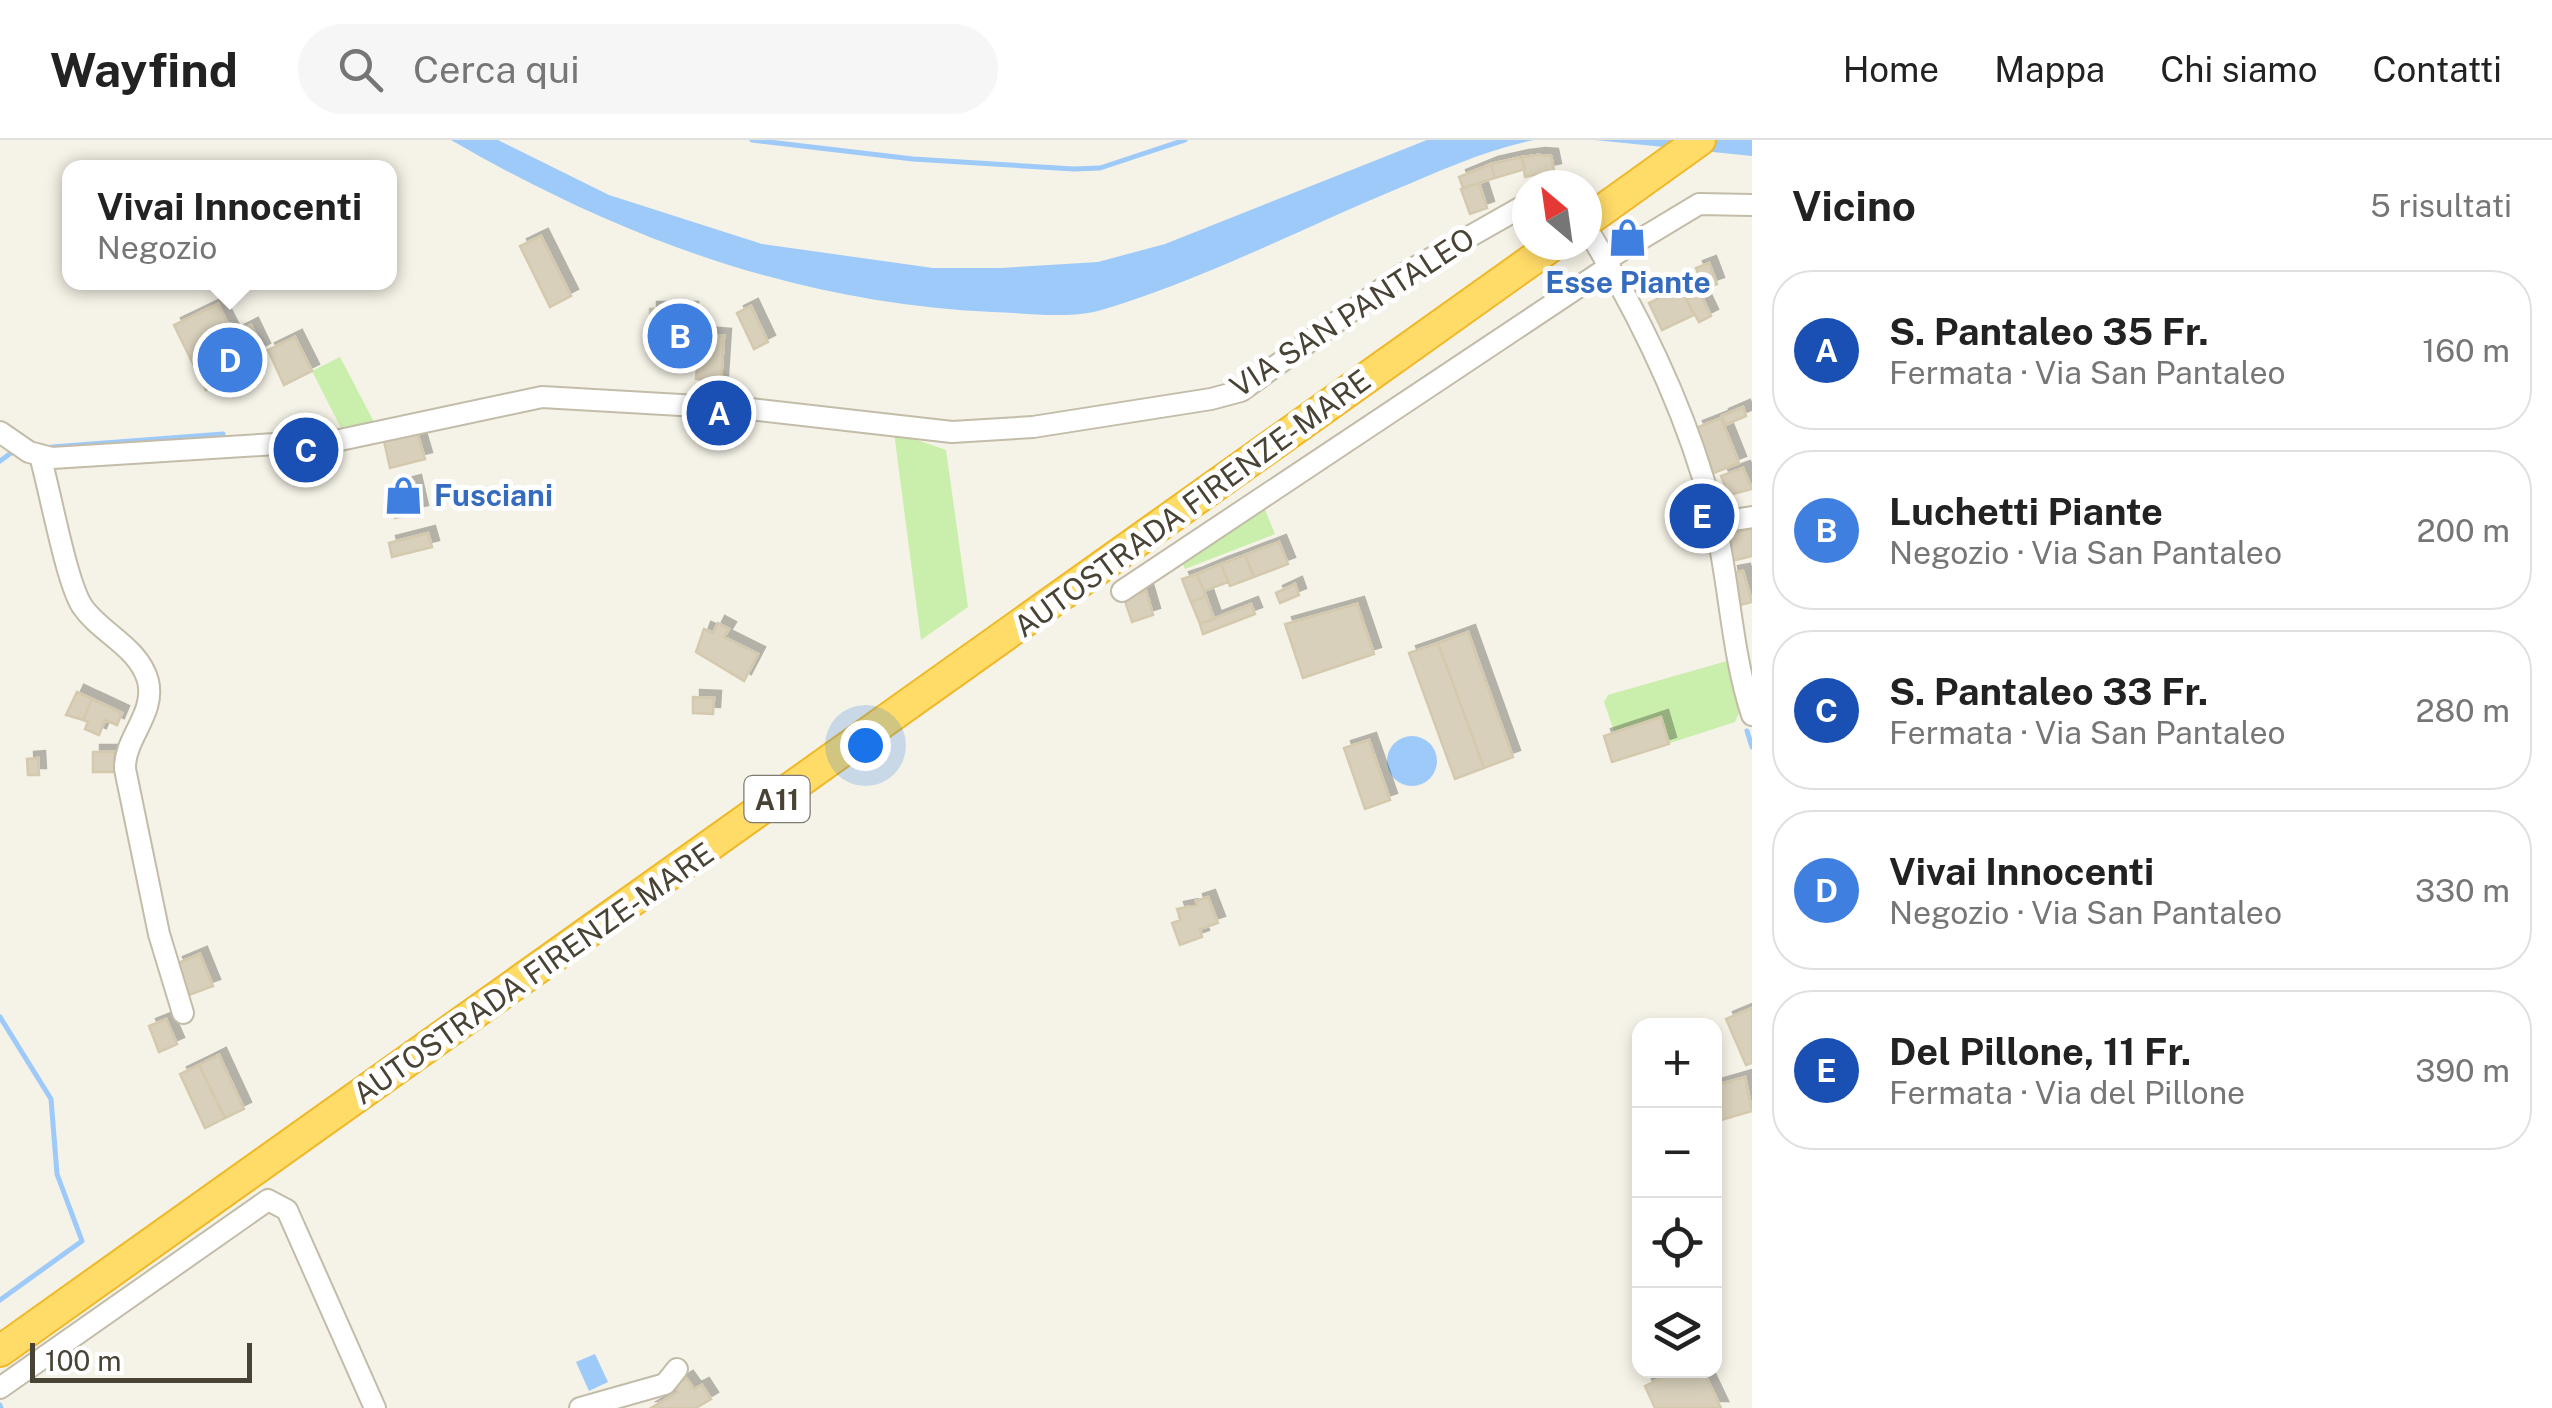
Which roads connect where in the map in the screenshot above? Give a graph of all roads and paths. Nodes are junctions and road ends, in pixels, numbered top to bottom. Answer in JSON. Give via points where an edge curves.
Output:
{"nodes":[{"id":1,"x":1666,"y":140,"type":"edge"},
{"id":2,"x":1700,"y":140,"type":"edge"},
{"id":3,"x":1633,"y":176,"type":"junction"},
{"id":4,"x":1602,"y":189,"type":"edge"},
{"id":5,"x":1752,"y":205,"type":"edge"},
{"id":6,"x":1512,"y":213,"type":"edge"},
{"id":7,"x":1602,"y":214,"type":"edge"},
{"id":8,"x":1512,"y":250,"type":"edge"},
{"id":9,"x":1602,"y":252,"type":"edge"},
{"id":10,"x":1532,"y":260,"type":"edge"},
{"id":11,"x":1608,"y":263,"type":"junction"},
{"id":12,"x":0,"y":432,"type":"edge"},
{"id":13,"x":40,"y":456,"type":"junction"},
{"id":14,"x":1752,"y":517,"type":"edge"},
{"id":15,"x":1715,"y":523,"type":"junction"},
{"id":16,"x":1122,"y":592,"type":"dead end"},
{"id":17,"x":1752,"y":715,"type":"edge"},
{"id":18,"x":183,"y":1013,"type":"dead end"},
{"id":19,"x":0,"y":1326,"type":"edge"},
{"id":20,"x":0,"y":1351,"type":"edge"},
{"id":21,"x":678,"y":1369,"type":"dead end"},
{"id":22,"x":0,"y":1388,"type":"edge"},
{"id":23,"x":374,"y":1408,"type":"edge"},
{"id":24,"x":580,"y":1408,"type":"edge"}],
"edges":[{"from":1,"to":3,"type":"highway"},
{"from":2,"to":3,"type":"highway"},
{"from":3,"to":4,"type":"highway"},
{"from":3,"to":7,"type":"highway"},
{"from":5,"to":11,"type":"street","via":[[1699,204]]},
{"from":6,"to":13,"type":"street","name":"VIA SAN PANTALEO","via":[[1400,276],[1241,391],[1033,428],[952,432],[750,409],[542,397],[349,439]]},
{"from":8,"to":19,"type":"highway","name":"AUTOSTRADA FIRENZE-MARE","number":"A11"},
{"from":9,"to":11,"type":"street"},
{"from":10,"to":20,"type":"highway","name":"AUTOSTRADA FIRENZE-MARE","number":"A11"},
{"from":11,"to":15,"type":"street","via":[[1668,380]]},
{"from":11,"to":16,"type":"street"},
{"from":12,"to":13,"type":"street"},
{"from":13,"to":18,"type":"street","via":[[78,600],[137,660],[148,681],[125,770],[158,934]]},
{"from":14,"to":15,"type":"street"},
{"from":15,"to":17,"type":"street"},
{"from":21,"to":24,"type":"street","via":[[665,1384]]},
{"from":22,"to":23,"type":"street","via":[[268,1200],[287,1210]]}]}
